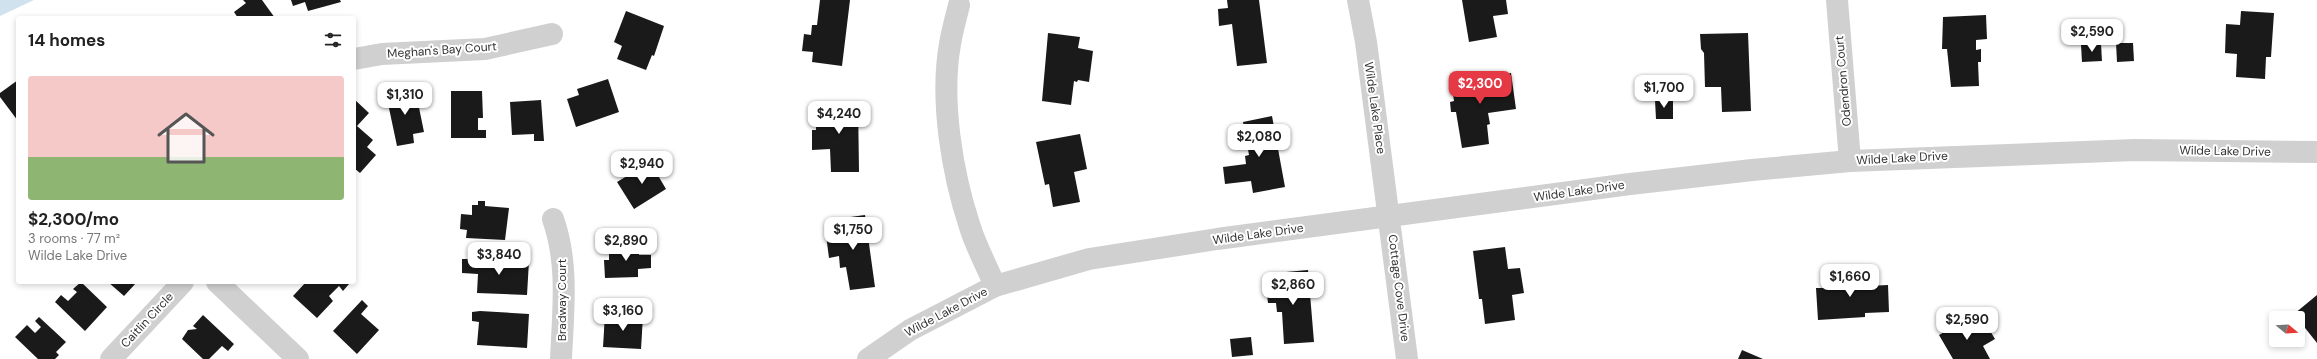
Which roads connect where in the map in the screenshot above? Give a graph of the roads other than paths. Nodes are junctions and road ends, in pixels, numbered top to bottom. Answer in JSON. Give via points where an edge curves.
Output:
{"nodes":[{"id":1,"x":1358,"y":0,"type":"edge"},
{"id":2,"x":1837,"y":0,"type":"edge"},
{"id":3,"x":959,"y":5,"type":"dead end"},
{"id":4,"x":552,"y":34,"type":"dead end"},
{"id":5,"x":356,"y":58,"type":"edge"},
{"id":6,"x":2317,"y":152,"type":"edge"},
{"id":7,"x":1850,"y":161,"type":"junction"},
{"id":8,"x":1389,"y":216,"type":"junction"},
{"id":9,"x":553,"y":219,"type":"dead end"},
{"id":10,"x":181,"y":284,"type":"edge"},
{"id":11,"x":219,"y":284,"type":"edge"},
{"id":12,"x":995,"y":286,"type":"junction"},
{"id":13,"x":111,"y":359,"type":"edge"},
{"id":14,"x":298,"y":359,"type":"edge"},
{"id":15,"x":562,"y":359,"type":"edge"},
{"id":16,"x":868,"y":359,"type":"edge"},
{"id":17,"x":1407,"y":359,"type":"edge"}],
"edges":[{"from":1,"to":8,"type":"street","name":"Wilde Lake Place"},
{"from":2,"to":7,"type":"street","name":"Odendron Court"},
{"from":3,"to":12,"type":"street","via":[[949,45],[949,129],[957,182],[970,228]]},
{"from":4,"to":5,"type":"street","name":"Meghan's Bay Court","via":[[485,49]]},
{"from":6,"to":7,"type":"street","name":"Wilde Lake Drive","via":[[2135,150]]},
{"from":7,"to":8,"type":"street","name":"Wilde Lake Drive","via":[[1706,175]]},
{"from":8,"to":12,"type":"street","name":"Wilde Lake Drive","via":[[1089,259]]},
{"from":8,"to":17,"type":"street","name":"Cottage Cove Drive"},
{"from":9,"to":15,"type":"street","name":"Bradway Court","via":[[560,239],[564,272]]},
{"from":10,"to":13,"type":"street","name":"Caitlin Circle"},
{"from":11,"to":14,"type":"street"},
{"from":12,"to":16,"type":"street","name":"Wilde Lake Drive","via":[[910,330]]}]}
